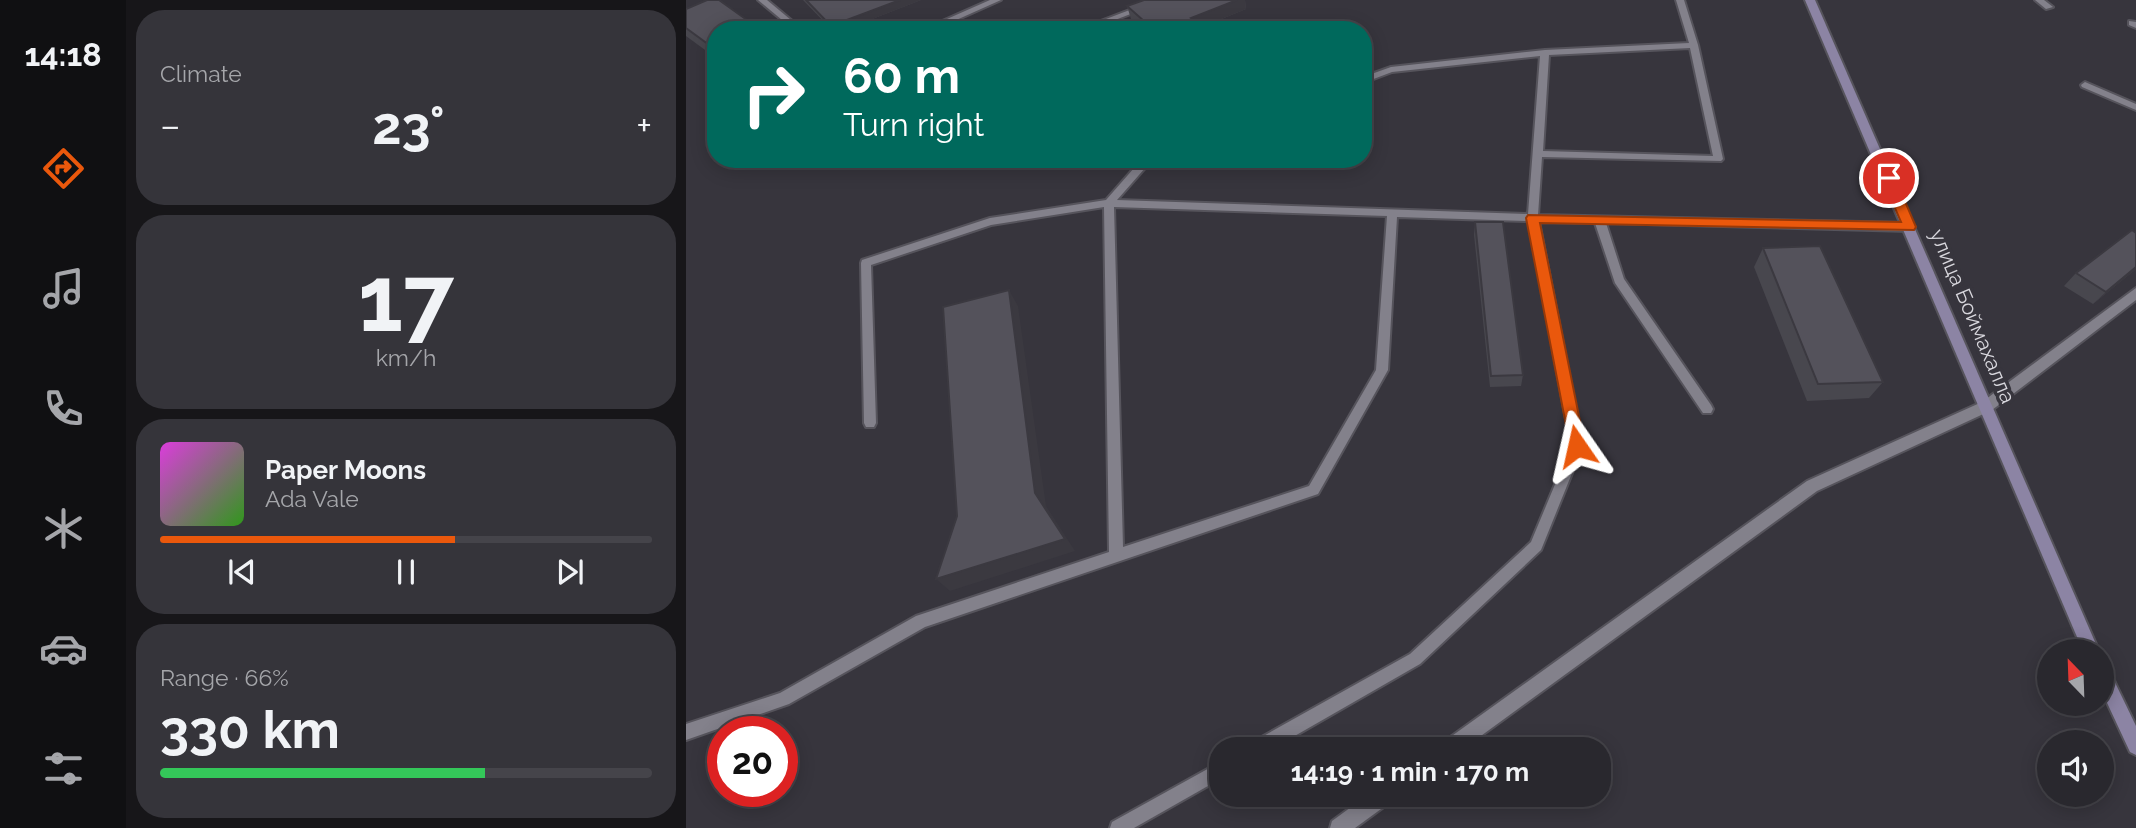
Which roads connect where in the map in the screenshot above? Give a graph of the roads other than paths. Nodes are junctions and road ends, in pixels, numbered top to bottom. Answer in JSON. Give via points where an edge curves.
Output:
{"nodes":[{"id":1,"x":762,"y":0,"type":"edge"},
{"id":2,"x":997,"y":0,"type":"edge"},
{"id":3,"x":1163,"y":0,"type":"edge"},
{"id":4,"x":1680,"y":0,"type":"edge"},
{"id":5,"x":1810,"y":0,"type":"edge"},
{"id":6,"x":2039,"y":0,"type":"edge"},
{"id":7,"x":2049,"y":7,"type":"dead end"},
{"id":8,"x":788,"y":21,"type":"edge"},
{"id":9,"x":947,"y":21,"type":"edge"},
{"id":10,"x":1106,"y":21,"type":"edge"},
{"id":11,"x":1694,"y":44,"type":"junction"},
{"id":12,"x":1545,"y":53,"type":"junction"},
{"id":13,"x":1372,"y":77,"type":"edge"},
{"id":14,"x":2085,"y":85,"type":"dead end"},
{"id":15,"x":2136,"y":107,"type":"edge"},
{"id":16,"x":1537,"y":154,"type":"junction"},
{"id":17,"x":1140,"y":168,"type":"edge"},
{"id":18,"x":1109,"y":203,"type":"junction"},
{"id":19,"x":1392,"y":213,"type":"junction"},
{"id":20,"x":1533,"y":218,"type":"junction"},
{"id":21,"x":1599,"y":219,"type":"junction"},
{"id":22,"x":1909,"y":227,"type":"junction"},
{"id":23,"x":2136,"y":293,"type":"edge"},
{"id":24,"x":1987,"y":406,"type":"junction"},
{"id":25,"x":1707,"y":409,"type":"dead end"},
{"id":26,"x":870,"y":423,"type":"dead end"},
{"id":27,"x":1116,"y":556,"type":"junction"},
{"id":28,"x":2086,"y":639,"type":"edge"},
{"id":29,"x":2114,"y":699,"type":"edge"},
{"id":30,"x":686,"y":732,"type":"edge"},
{"id":31,"x":1278,"y":737,"type":"edge"},
{"id":32,"x":1465,"y":737,"type":"edge"},
{"id":33,"x":2136,"y":746,"type":"edge"},
{"id":34,"x":1209,"y":776,"type":"edge"},
{"id":35,"x":1367,"y":807,"type":"edge"},
{"id":36,"x":1118,"y":828,"type":"edge"},
{"id":37,"x":1339,"y":828,"type":"edge"}],
"edges":[{"from":1,"to":8,"type":"lane"},
{"from":2,"to":9,"type":"lane"},
{"from":3,"to":10,"type":"lane"},
{"from":4,"to":11,"type":"lane"},
{"from":5,"to":22,"type":"main road","name":"улица Боймахалла"},
{"from":6,"to":7,"type":"lane"},
{"from":11,"to":12,"type":"lane"},
{"from":11,"to":16,"type":"lane","via":[[1718,159]]},
{"from":12,"to":13,"type":"lane","via":[[1391,70]]},
{"from":12,"to":16,"type":"lane"},
{"from":14,"to":15,"type":"lane"},
{"from":16,"to":20,"type":"lane"},
{"from":17,"to":18,"type":"lane"},
{"from":18,"to":19,"type":"lane"},
{"from":18,"to":26,"type":"lane","via":[[990,222],[866,263]]},
{"from":18,"to":27,"type":"lane"},
{"from":19,"to":20,"type":"lane"},
{"from":19,"to":27,"type":"lane","via":[[1382,370],[1313,490]]},
{"from":20,"to":21,"type":"lane"},
{"from":20,"to":31,"type":"lane","via":[[1577,446],[1536,546],[1415,659]]},
{"from":21,"to":22,"type":"lane"},
{"from":21,"to":25,"type":"lane","via":[[1619,280]]},
{"from":22,"to":24,"type":"main road","name":"улица Боймахалла"},
{"from":23,"to":24,"type":"street"},
{"from":24,"to":28,"type":"main road","name":"улица Боймахалла"},
{"from":24,"to":32,"type":"street","via":[[1812,486]]},
{"from":27,"to":30,"type":"lane","via":[[921,621],[784,699]]},
{"from":29,"to":33,"type":"main road"},
{"from":34,"to":36,"type":"lane"},
{"from":35,"to":37,"type":"street"}]}
